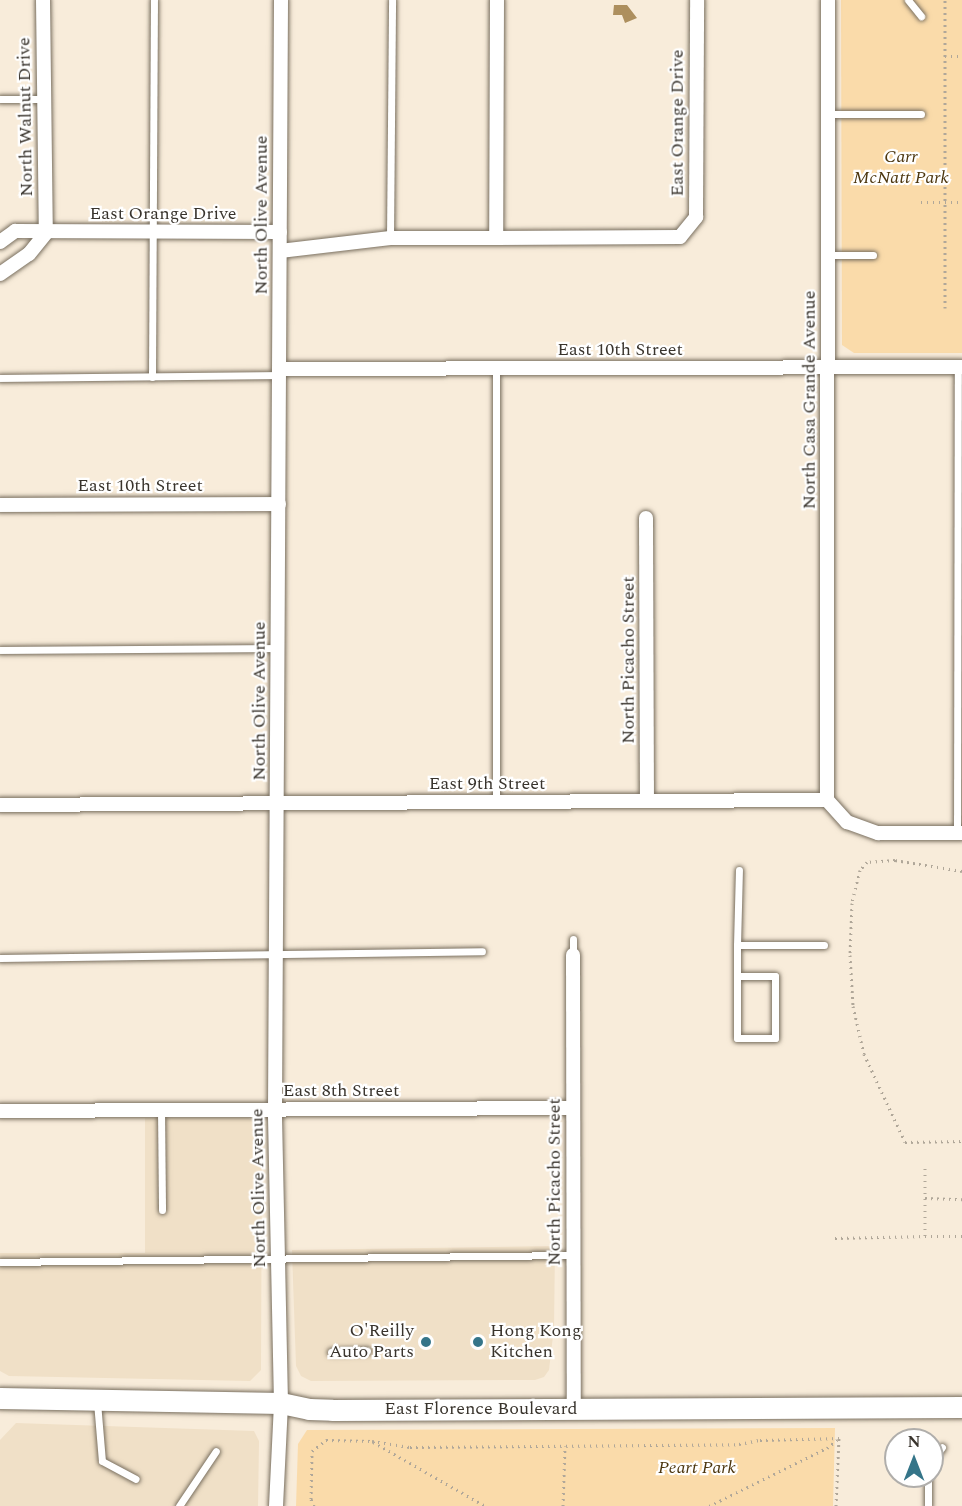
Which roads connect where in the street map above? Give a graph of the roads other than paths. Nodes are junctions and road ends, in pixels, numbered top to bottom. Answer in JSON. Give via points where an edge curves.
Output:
{"nodes":[{"id":1,"x":43,"y":0,"type":"edge"},
{"id":2,"x":154,"y":0,"type":"edge"},
{"id":3,"x":281,"y":0,"type":"edge"},
{"id":4,"x":392,"y":0,"type":"edge"},
{"id":5,"x":497,"y":0,"type":"edge"},
{"id":6,"x":697,"y":0,"type":"edge"},
{"id":7,"x":828,"y":0,"type":"edge"},
{"id":8,"x":908,"y":0,"type":"edge"},
{"id":9,"x":921,"y":16,"type":"dead end"},
{"id":10,"x":0,"y":99,"type":"edge"},
{"id":11,"x":44,"y":99,"type":"junction"},
{"id":12,"x":828,"y":114,"type":"junction"},
{"id":13,"x":921,"y":114,"type":"dead end"},
{"id":14,"x":153,"y":232,"type":"junction"},
{"id":15,"x":280,"y":232,"type":"junction"},
{"id":16,"x":46,"y":233,"type":"junction"},
{"id":17,"x":390,"y":238,"type":"junction"},
{"id":18,"x":496,"y":238,"type":"junction"},
{"id":19,"x":0,"y":242,"type":"edge"},
{"id":20,"x":280,"y":251,"type":"junction"},
{"id":21,"x":829,"y":255,"type":"junction"},
{"id":22,"x":873,"y":255,"type":"dead end"},
{"id":23,"x":0,"y":274,"type":"edge"},
{"id":24,"x":960,"y":367,"type":"edge"},
{"id":25,"x":496,"y":368,"type":"junction"},
{"id":26,"x":829,"y":368,"type":"junction"},
{"id":27,"x":279,"y":372,"type":"junction"},
{"id":28,"x":152,"y":377,"type":"junction"},
{"id":29,"x":0,"y":378,"type":"edge"},
{"id":30,"x":279,"y":504,"type":"junction"},
{"id":31,"x":0,"y":505,"type":"edge"},
{"id":32,"x":646,"y":518,"type":"dead end"},
{"id":33,"x":278,"y":648,"type":"junction"},
{"id":34,"x":0,"y":650,"type":"edge"},
{"id":35,"x":827,"y":800,"type":"junction"},
{"id":36,"x":647,"y":801,"type":"junction"},
{"id":37,"x":496,"y":802,"type":"junction"},
{"id":38,"x":277,"y":804,"type":"junction"},
{"id":39,"x":0,"y":805,"type":"edge"},
{"id":40,"x":959,"y":833,"type":"edge"},
{"id":41,"x":739,"y":870,"type":"dead end"},
{"id":42,"x":573,"y":939,"type":"dead end"},
{"id":43,"x":737,"y":945,"type":"junction"},
{"id":44,"x":824,"y":945,"type":"dead end"},
{"id":45,"x":482,"y":951,"type":"dead end"},
{"id":46,"x":276,"y":952,"type":"junction"},
{"id":47,"x":573,"y":955,"type":"joint"},
{"id":48,"x":0,"y":958,"type":"edge"},
{"id":49,"x":737,"y":976,"type":"junction"},
{"id":50,"x":573,"y":1108,"type":"junction"},
{"id":51,"x":161,"y":1110,"type":"junction"},
{"id":52,"x":275,"y":1110,"type":"junction"},
{"id":53,"x":0,"y":1111,"type":"edge"},
{"id":54,"x":162,"y":1210,"type":"dead end"},
{"id":55,"x":573,"y":1255,"type":"junction"},
{"id":56,"x":278,"y":1258,"type":"junction"},
{"id":57,"x":0,"y":1262,"type":"edge"},
{"id":58,"x":367,"y":1351,"type":"dead end"},
{"id":59,"x":331,"y":1352,"type":"dead end"},
{"id":60,"x":0,"y":1398,"type":"edge"},
{"id":61,"x":97,"y":1400,"type":"junction"},
{"id":62,"x":281,"y":1403,"type":"junction"},
{"id":63,"x":962,"y":1407,"type":"edge"},
{"id":64,"x":574,"y":1410,"type":"junction"},
{"id":65,"x":216,"y":1451,"type":"dead end"},
{"id":66,"x":136,"y":1479,"type":"dead end"},
{"id":67,"x":928,"y":1488,"type":"edge"},
{"id":68,"x":179,"y":1506,"type":"edge"},
{"id":69,"x":276,"y":1506,"type":"edge"},
{"id":70,"x":928,"y":1506,"type":"edge"}],
"edges":[{"from":1,"to":11,"type":"street","name":"North Walnut Drive"},
{"from":2,"to":14,"type":"lane"},
{"from":3,"to":15,"type":"street","name":"North Olive Avenue"},
{"from":4,"to":17,"type":"lane"},
{"from":5,"to":18,"type":"street"},
{"from":6,"to":18,"type":"street","name":"East Orange Drive","via":[[696,217],[680,237]]},
{"from":7,"to":12,"type":"street","name":"North Casa Grande Avenue"},
{"from":8,"to":9,"type":"lane"},
{"from":10,"to":11,"type":"lane"},
{"from":11,"to":16,"type":"street","name":"North Walnut Drive"},
{"from":12,"to":13,"type":"lane"},
{"from":12,"to":21,"type":"street","name":"North Casa Grande Avenue"},
{"from":14,"to":15,"type":"street","name":"East Orange Drive"},
{"from":14,"to":16,"type":"street","name":"East Orange Drive"},
{"from":14,"to":28,"type":"lane"},
{"from":15,"to":20,"type":"street","name":"North Olive Avenue"},
{"from":16,"to":19,"type":"street","name":"East Orange Drive","via":[[15,231]]},
{"from":16,"to":23,"type":"street","via":[[28,254]]},
{"from":17,"to":18,"type":"street","name":"East Orange Drive"},
{"from":17,"to":20,"type":"street","name":"East Orange Drive"},
{"from":20,"to":27,"type":"street","name":"North Olive Avenue"},
{"from":21,"to":22,"type":"lane"},
{"from":21,"to":26,"type":"street","name":"North Casa Grande Avenue"},
{"from":24,"to":26,"type":"street","name":"East 10th Street"},
{"from":24,"to":40,"type":"lane"},
{"from":25,"to":26,"type":"street","name":"East 10th Street"},
{"from":25,"to":27,"type":"street","name":"East 10th Street"},
{"from":25,"to":37,"type":"lane"},
{"from":26,"to":35,"type":"street","name":"North Casa Grande Avenue"},
{"from":27,"to":28,"type":"lane"},
{"from":27,"to":30,"type":"street","name":"North Olive Avenue"},
{"from":28,"to":29,"type":"lane"},
{"from":30,"to":31,"type":"street","name":"East 10th Street"},
{"from":30,"to":33,"type":"street","name":"North Olive Avenue"},
{"from":32,"to":36,"type":"street","name":"North Picacho Street"},
{"from":33,"to":34,"type":"lane"},
{"from":33,"to":38,"type":"street","name":"North Olive Avenue"},
{"from":35,"to":36,"type":"street","name":"East 9th Street"},
{"from":35,"to":40,"type":"street","via":[[847,822],[878,833]]},
{"from":36,"to":37,"type":"street","name":"East 9th Street"},
{"from":37,"to":38,"type":"street","name":"East 9th Street"},
{"from":38,"to":39,"type":"street","name":"East 9th Street"},
{"from":38,"to":46,"type":"street","name":"North Olive Avenue"},
{"from":41,"to":43,"type":"lane"},
{"from":42,"to":47,"type":"lane"},
{"from":43,"to":44,"type":"lane"},
{"from":43,"to":49,"type":"lane"},
{"from":45,"to":46,"type":"lane"},
{"from":46,"to":48,"type":"lane"},
{"from":46,"to":52,"type":"street","name":"North Olive Avenue"},
{"from":47,"to":50,"type":"street","name":"North Picacho Street"},
{"from":49,"to":49,"type":"lane","via":[[774,976],[774,1038],[737,1038]]},
{"from":50,"to":52,"type":"street","name":"East 8th Street"},
{"from":50,"to":55,"type":"street","name":"North Picacho Street"},
{"from":51,"to":52,"type":"street","name":"East 8th Street"},
{"from":51,"to":53,"type":"street","name":"East 8th Street"},
{"from":51,"to":54,"type":"lane"},
{"from":52,"to":56,"type":"street","name":"North Olive Avenue"},
{"from":55,"to":56,"type":"lane"},
{"from":55,"to":64,"type":"street","name":"North Picacho Street"},
{"from":56,"to":57,"type":"lane"},
{"from":56,"to":62,"type":"street","name":"North Olive Avenue"},
{"from":58,"to":59,"type":"lane"},
{"from":60,"to":61,"type":"main road","name":"East Florence Boulevard"},
{"from":61,"to":62,"type":"main road","name":"East Florence Boulevard"},
{"from":61,"to":66,"type":"lane","via":[[102,1461]]},
{"from":62,"to":64,"type":"main road","name":"East Florence Boulevard","via":[[316,1409]]},
{"from":62,"to":69,"type":"street","name":"North Olive Avenue"},
{"from":63,"to":64,"type":"main road","name":"East Florence Boulevard"},
{"from":65,"to":68,"type":"lane"},
{"from":67,"to":70,"type":"lane"}]}
